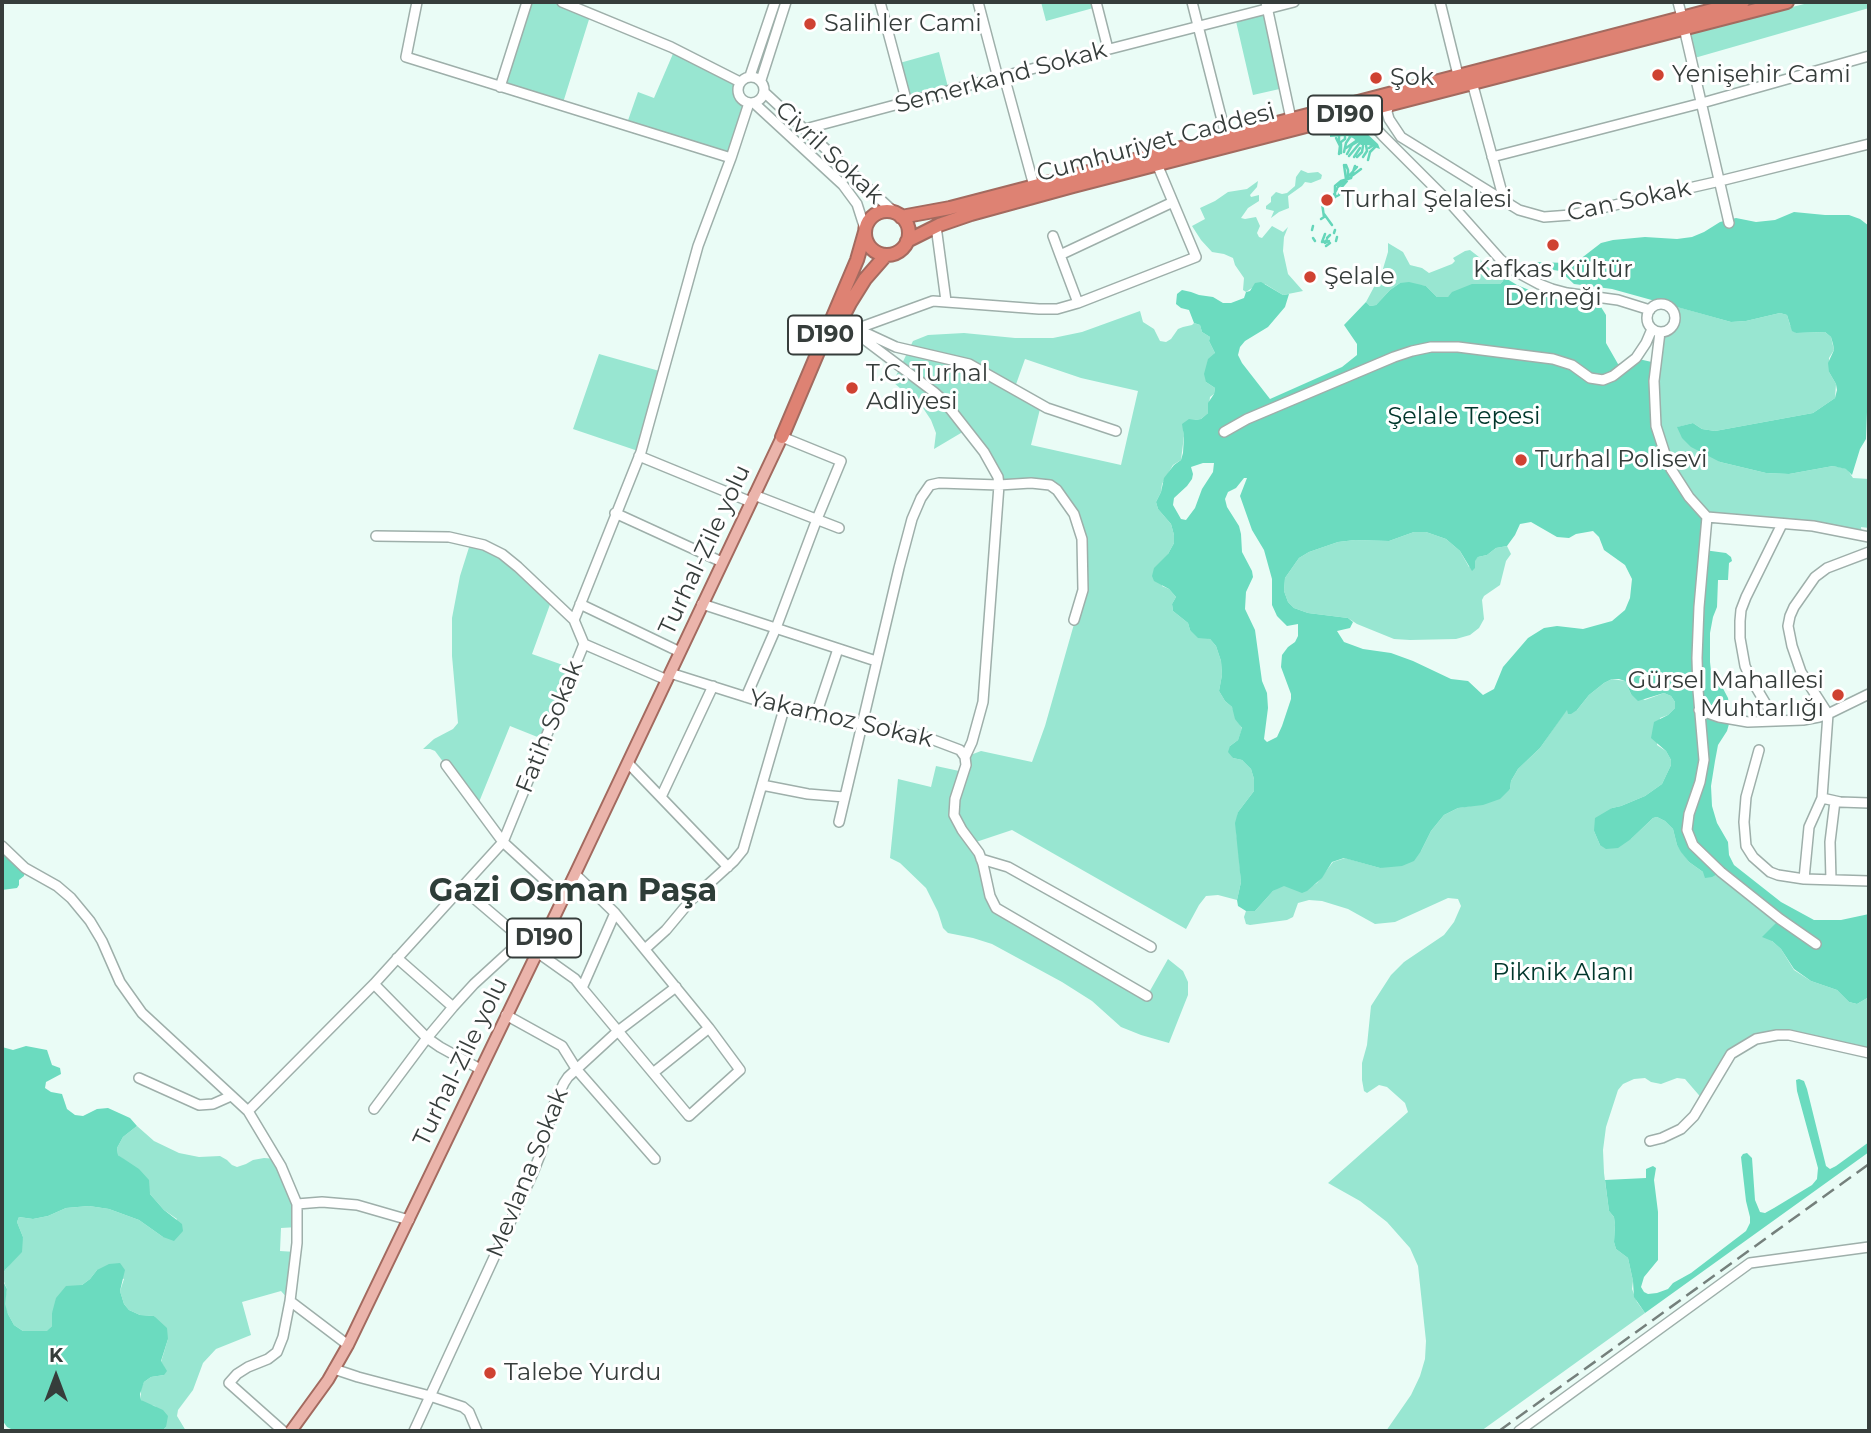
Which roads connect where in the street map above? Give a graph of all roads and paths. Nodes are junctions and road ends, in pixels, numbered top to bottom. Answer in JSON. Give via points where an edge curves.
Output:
{"nodes":[{"id":1,"x":417,"y":2,"type":"edge"},
{"id":2,"x":527,"y":2,"type":"edge"},
{"id":3,"x":775,"y":2,"type":"edge"},
{"id":4,"x":786,"y":2,"type":"edge"},
{"id":5,"x":880,"y":2,"type":"edge"},
{"id":6,"x":978,"y":2,"type":"edge"},
{"id":7,"x":1096,"y":2,"type":"edge"},
{"id":8,"x":1192,"y":2,"type":"edge"},
{"id":9,"x":1294,"y":2,"type":"edge"},
{"id":10,"x":1440,"y":2,"type":"edge"},
{"id":11,"x":1678,"y":2,"type":"edge"},
{"id":12,"x":1743,"y":2,"type":"edge"},
{"id":13,"x":1787,"y":2,"type":"edge"},
{"id":14,"x":567,"y":3,"type":"edge"},
{"id":15,"x":1267,"y":5,"type":"edge"},
{"id":16,"x":1683,"y":22,"type":"junction"},
{"id":17,"x":1198,"y":26,"type":"junction"},
{"id":18,"x":1108,"y":49,"type":"junction"},
{"id":19,"x":1869,"y":56,"type":"edge"},
{"id":20,"x":1458,"y":75,"type":"junction"},
{"id":21,"x":750,"y":76,"type":"junction"},
{"id":22,"x":1001,"y":77,"type":"junction"},
{"id":23,"x":761,"y":80,"type":"junction"},
{"id":24,"x":740,"y":82,"type":"junction"},
{"id":25,"x":1472,"y":82,"type":"junction"},
{"id":26,"x":500,"y":87,"type":"junction"},
{"id":27,"x":764,"y":92,"type":"junction"},
{"id":28,"x":1387,"y":99,"type":"junction"},
{"id":29,"x":752,"y":103,"type":"junction"},
{"id":30,"x":907,"y":103,"type":"junction"},
{"id":31,"x":1702,"y":103,"type":"junction"},
{"id":32,"x":1359,"y":106,"type":"junction"},
{"id":33,"x":1291,"y":119,"type":"junction"},
{"id":34,"x":1392,"y":125,"type":"junction"},
{"id":35,"x":805,"y":129,"type":"junction"},
{"id":36,"x":1381,"y":134,"type":"junction"},
{"id":37,"x":1226,"y":136,"type":"junction"},
{"id":38,"x":1869,"y":144,"type":"edge"},
{"id":39,"x":1492,"y":157,"type":"junction"},
{"id":40,"x":731,"y":158,"type":"junction"},
{"id":41,"x":1157,"y":164,"type":"junction"},
{"id":42,"x":1720,"y":181,"type":"junction"},
{"id":43,"x":1034,"y":186,"type":"junction"},
{"id":44,"x":1504,"y":200,"type":"junction"},
{"id":45,"x":1173,"y":202,"type":"junction"},
{"id":46,"x":898,"y":215,"type":"junction"},
{"id":47,"x":1729,"y":223,"type":"dead end"},
{"id":48,"x":936,"y":226,"type":"junction"},
{"id":49,"x":865,"y":231,"type":"junction"},
{"id":50,"x":1053,"y":236,"type":"dead end"},
{"id":51,"x":907,"y":241,"type":"junction"},
{"id":52,"x":886,"y":255,"type":"junction"},
{"id":53,"x":1060,"y":255,"type":"junction"},
{"id":54,"x":946,"y":301,"type":"junction"},
{"id":55,"x":1078,"y":303,"type":"junction"},
{"id":56,"x":1650,"y":310,"type":"junction"},
{"id":57,"x":840,"y":321,"type":"junction"},
{"id":58,"x":856,"y":329,"type":"junction"},
{"id":59,"x":1656,"y":330,"type":"junction"},
{"id":60,"x":1116,"y":431,"type":"dead end"},
{"id":61,"x":1224,"y":432,"type":"dead end"},
{"id":62,"x":782,"y":437,"type":"junction"},
{"id":63,"x":639,"y":456,"type":"junction"},
{"id":64,"x":999,"y":485,"type":"junction"},
{"id":65,"x":752,"y":499,"type":"junction"},
{"id":66,"x":615,"y":513,"type":"junction"},
{"id":67,"x":1707,"y":517,"type":"junction"},
{"id":68,"x":817,"y":519,"type":"junction"},
{"id":69,"x":1782,"y":524,"type":"junction"},
{"id":70,"x":839,"y":528,"type":"dead end"},
{"id":71,"x":376,"y":537,"type":"dead end"},
{"id":72,"x":1869,"y":537,"type":"edge"},
{"id":73,"x":1869,"y":552,"type":"edge"},
{"id":74,"x":722,"y":562,"type":"junction"},
{"id":75,"x":580,"y":604,"type":"junction"},
{"id":76,"x":702,"y":604,"type":"junction"},
{"id":77,"x":574,"y":620,"type":"junction"},
{"id":78,"x":1074,"y":621,"type":"dead end"},
{"id":79,"x":776,"y":628,"type":"junction"},
{"id":80,"x":584,"y":644,"type":"junction"},
{"id":81,"x":838,"y":649,"type":"junction"},
{"id":82,"x":680,"y":652,"type":"junction"},
{"id":83,"x":876,"y":661,"type":"junction"},
{"id":84,"x":668,"y":677,"type":"junction"},
{"id":85,"x":713,"y":686,"type":"junction"},
{"id":86,"x":1869,"y":694,"type":"edge"},
{"id":87,"x":746,"y":697,"type":"junction"},
{"id":88,"x":784,"y":709,"type":"junction"},
{"id":89,"x":1699,"y":710,"type":"junction"},
{"id":90,"x":1828,"y":714,"type":"junction"},
{"id":91,"x":816,"y":715,"type":"junction"},
{"id":92,"x":1776,"y":721,"type":"junction"},
{"id":93,"x":862,"y":724,"type":"junction"},
{"id":94,"x":1759,"y":750,"type":"dead end"},
{"id":95,"x":965,"y":758,"type":"junction"},
{"id":96,"x":628,"y":763,"type":"junction"},
{"id":97,"x":446,"y":765,"type":"dead end"},
{"id":98,"x":762,"y":785,"type":"junction"},
{"id":99,"x":661,"y":797,"type":"junction"},
{"id":100,"x":844,"y":797,"type":"junction"},
{"id":101,"x":1822,"y":798,"type":"junction"},
{"id":102,"x":1835,"y":801,"type":"junction"},
{"id":103,"x":1869,"y":803,"type":"edge"},
{"id":104,"x":839,"y":822,"type":"dead end"},
{"id":105,"x":503,"y":842,"type":"junction"},
{"id":106,"x":2,"y":846,"type":"edge"},
{"id":107,"x":981,"y":859,"type":"junction"},
{"id":108,"x":728,"y":867,"type":"junction"},
{"id":109,"x":575,"y":874,"type":"junction"},
{"id":110,"x":1804,"y":879,"type":"junction"},
{"id":111,"x":1831,"y":880,"type":"junction"},
{"id":112,"x":1869,"y":881,"type":"edge"},
{"id":113,"x":461,"y":888,"type":"junction"},
{"id":114,"x":563,"y":897,"type":"junction"},
{"id":115,"x":615,"y":913,"type":"junction"},
{"id":116,"x":522,"y":940,"type":"junction"},
{"id":117,"x":1816,"y":944,"type":"dead end"},
{"id":118,"x":1151,"y":947,"type":"dead end"},
{"id":119,"x":645,"y":949,"type":"junction"},
{"id":120,"x":537,"y":952,"type":"junction"},
{"id":121,"x":397,"y":958,"type":"junction"},
{"id":122,"x":374,"y":984,"type":"junction"},
{"id":123,"x":676,"y":987,"type":"junction"},
{"id":124,"x":582,"y":988,"type":"junction"},
{"id":125,"x":1147,"y":996,"type":"dead end"},
{"id":126,"x":453,"y":1007,"type":"junction"},
{"id":127,"x":506,"y":1015,"type":"junction"},
{"id":128,"x":709,"y":1028,"type":"junction"},
{"id":129,"x":618,"y":1031,"type":"junction"},
{"id":130,"x":426,"y":1038,"type":"junction"},
{"id":131,"x":1869,"y":1053,"type":"edge"},
{"id":132,"x":480,"y":1069,"type":"junction"},
{"id":133,"x":577,"y":1070,"type":"junction"},
{"id":134,"x":653,"y":1073,"type":"junction"},
{"id":135,"x":139,"y":1078,"type":"dead end"},
{"id":136,"x":231,"y":1096,"type":"junction"},
{"id":137,"x":374,"y":1109,"type":"dead end"},
{"id":138,"x":248,"y":1111,"type":"junction"},
{"id":139,"x":1650,"y":1141,"type":"dead end"},
{"id":140,"x":655,"y":1159,"type":"dead end"},
{"id":141,"x":297,"y":1204,"type":"junction"},
{"id":142,"x":409,"y":1220,"type":"junction"},
{"id":143,"x":1869,"y":1248,"type":"edge"},
{"id":144,"x":290,"y":1301,"type":"junction"},
{"id":145,"x":348,"y":1345,"type":"junction"},
{"id":146,"x":334,"y":1369,"type":"junction"},
{"id":147,"x":430,"y":1396,"type":"junction"},
{"id":148,"x":283,"y":1431,"type":"edge"},
{"id":149,"x":291,"y":1431,"type":"edge"},
{"id":150,"x":414,"y":1431,"type":"edge"},
{"id":151,"x":477,"y":1431,"type":"edge"},
{"id":152,"x":1519,"y":1431,"type":"edge"}],
"edges":[{"from":1,"to":26,"type":"street","via":[[406,57]]},
{"from":2,"to":26,"type":"street"},
{"from":3,"to":21,"type":"street"},
{"from":4,"to":23,"type":"street"},
{"from":5,"to":30,"type":"street"},
{"from":6,"to":22,"type":"street"},
{"from":7,"to":18,"type":"street"},
{"from":8,"to":17,"type":"street"},
{"from":9,"to":15,"type":"street","name":"Semerkand Sokak"},
{"from":10,"to":20,"type":"street"},
{"from":11,"to":16,"type":"street"},
{"from":12,"to":16,"type":"highway","name":"Cumhuriyet Caddesi","number":"D190"},
{"from":13,"to":16,"type":"highway","name":"Cumhuriyet Caddesi","number":"D190"},
{"from":14,"to":24,"type":"street"},
{"from":15,"to":17,"type":"street","name":"Semerkand Sokak"},
{"from":15,"to":33,"type":"street"},
{"from":16,"to":20,"type":"highway","name":"Cumhuriyet Caddesi","number":"D190"},
{"from":16,"to":25,"type":"highway","name":"Cumhuriyet Caddesi","number":"D190"},
{"from":16,"to":31,"type":"street"},
{"from":17,"to":18,"type":"street","name":"Semerkand Sokak"},
{"from":17,"to":37,"type":"street"},
{"from":18,"to":22,"type":"street","name":"Semerkand Sokak"},
{"from":19,"to":31,"type":"street"},
{"from":20,"to":28,"type":"highway","name":"Cumhuriyet Caddesi","number":"D190"},
{"from":21,"to":23,"type":"street"},
{"from":21,"to":24,"type":"street"},
{"from":22,"to":30,"type":"street","name":"Semerkand Sokak"},
{"from":22,"to":43,"type":"street"},
{"from":23,"to":27,"type":"street"},
{"from":24,"to":29,"type":"street","via":[[738,94]]},
{"from":25,"to":28,"type":"highway","name":"Cumhuriyet Caddesi","number":"D190"},
{"from":25,"to":39,"type":"street"},
{"from":26,"to":40,"type":"street"},
{"from":27,"to":29,"type":"street"},
{"from":27,"to":35,"type":"street","name":"Civril Sokak"},
{"from":28,"to":32,"type":"highway","name":"Cumhuriyet Caddesi","number":"D190"},
{"from":28,"to":34,"type":"street"},
{"from":29,"to":40,"type":"street"},
{"from":29,"to":49,"type":"street","name":"Civril Sokak","via":[[843,185],[857,204]]},
{"from":30,"to":35,"type":"street","name":"Semerkand Sokak"},
{"from":31,"to":39,"type":"street"},
{"from":31,"to":42,"type":"street"},
{"from":32,"to":33,"type":"highway","name":"Cumhuriyet Caddesi","number":"D190"},
{"from":32,"to":36,"type":"street"},
{"from":32,"to":41,"type":"highway","name":"Cumhuriyet Caddesi","number":"D190"},
{"from":33,"to":37,"type":"highway","name":"Cumhuriyet Caddesi","number":"D190"},
{"from":34,"to":36,"type":"street"},
{"from":34,"to":44,"type":"street","name":"Can Sokak","via":[[1401,137]]},
{"from":35,"to":46,"type":"street","name":"Civril Sokak"},
{"from":36,"to":56,"type":"street","via":[[1513,270],[1552,289],[1618,299]]},
{"from":37,"to":43,"type":"highway","name":"Cumhuriyet Caddesi","number":"D190"},
{"from":38,"to":42,"type":"street","name":"Can Sokak"},
{"from":39,"to":44,"type":"street"},
{"from":40,"to":63,"type":"street","via":[[698,246]]},
{"from":41,"to":45,"type":"street"},
{"from":41,"to":48,"type":"highway","name":"Cumhuriyet Caddesi","number":"D190"},
{"from":42,"to":44,"type":"street","name":"Can Sokak","via":[[1557,217],[1531,214]]},
{"from":42,"to":47,"type":"street"},
{"from":43,"to":46,"type":"highway","name":"Cumhuriyet Caddesi","number":"D190","via":[[942,210]]},
{"from":45,"to":53,"type":"street"},
{"from":45,"to":55,"type":"street","via":[[1196,257]]},
{"from":46,"to":49,"type":"highway","name":"Cumhuriyet Caddesi","via":[[876,214]]},
{"from":46,"to":51,"type":"highway","via":[[908,230]]},
{"from":48,"to":51,"type":"highway","name":"Cumhuriyet Caddesi","number":"D190"},
{"from":48,"to":54,"type":"street"},
{"from":49,"to":52,"type":"highway","via":[[869,247]]},
{"from":49,"to":62,"type":"highway","number":"D190"},
{"from":50,"to":53,"type":"street"},
{"from":51,"to":52,"type":"highway","name":"Cumhuriyet Caddesi","via":[[897,252]]},
{"from":52,"to":57,"type":"highway","name":"Cumhuriyet Caddesi","number":"D190","via":[[865,279]]},
{"from":53,"to":55,"type":"street"},
{"from":54,"to":55,"type":"street","via":[[1039,309]]},
{"from":54,"to":58,"type":"street","via":[[930,302]]},
{"from":56,"to":59,"type":"street","via":[[1647,322]]},
{"from":56,"to":59,"type":"street","via":[[1662,305],[1674,314],[1671,327],[1664,332]]},
{"from":57,"to":58,"type":"street"},
{"from":57,"to":62,"type":"highway","name":"Cumhuriyet Caddesi","number":"D190"},
{"from":58,"to":60,"type":"street","via":[[896,347],[969,364],[1047,408]]},
{"from":58,"to":64,"type":"street","via":[[944,401],[984,453]]},
{"from":59,"to":61,"type":"street","via":[[1636,358],[1603,380],[1553,359],[1431,347],[1394,358]]},
{"from":59,"to":67,"type":"street","via":[[1656,426],[1671,469]]},
{"from":62,"to":65,"type":"main road","name":"Turhal-Zile yolu","number":"D190"},
{"from":62,"to":68,"type":"street","via":[[841,461]]},
{"from":63,"to":65,"type":"street"},
{"from":63,"to":66,"type":"street"},
{"from":64,"to":78,"type":"street","via":[[1051,485],[1074,514],[1082,539],[1083,590]]},
{"from":64,"to":83,"type":"street","via":[[939,483],[928,487],[912,519]]},
{"from":64,"to":95,"type":"street","via":[[983,702]]},
{"from":65,"to":68,"type":"street"},
{"from":65,"to":74,"type":"main road","name":"Turhal-Zile yolu","number":"D190"},
{"from":66,"to":74,"type":"street"},
{"from":66,"to":75,"type":"street"},
{"from":67,"to":69,"type":"street"},
{"from":67,"to":89,"type":"street","via":[[1699,607]]},
{"from":68,"to":70,"type":"street"},
{"from":68,"to":79,"type":"street"},
{"from":69,"to":72,"type":"street"},
{"from":69,"to":92,"type":"street","via":[[1746,597],[1740,621],[1745,666]]},
{"from":71,"to":77,"type":"street","via":[[449,537],[484,545],[518,567]]},
{"from":73,"to":90,"type":"street","via":[[1820,572],[1788,621],[1801,672]]},
{"from":74,"to":76,"type":"main road","name":"Turhal-Zile yolu","number":"D190"},
{"from":75,"to":77,"type":"street"},
{"from":75,"to":82,"type":"street"},
{"from":76,"to":79,"type":"street"},
{"from":76,"to":82,"type":"main road","name":"Turhal-Zile yolu","number":"D190"},
{"from":77,"to":80,"type":"street","name":"Fatih Sokak"},
{"from":79,"to":81,"type":"street"},
{"from":79,"to":87,"type":"street"},
{"from":80,"to":84,"type":"street","name":"Yakamoz Sokak"},
{"from":80,"to":105,"type":"street","name":"Fatih Sokak"},
{"from":81,"to":83,"type":"street"},
{"from":81,"to":91,"type":"street"},
{"from":82,"to":84,"type":"main road","name":"Turhal-Zile yolu","number":"D190"},
{"from":83,"to":93,"type":"street"},
{"from":84,"to":85,"type":"street","name":"Yakamoz Sokak"},
{"from":84,"to":96,"type":"main road","name":"Turhal-Zile yolu","number":"D190"},
{"from":85,"to":87,"type":"street","name":"Yakamoz Sokak"},
{"from":85,"to":99,"type":"street"},
{"from":86,"to":90,"type":"street"},
{"from":87,"to":88,"type":"street","name":"Yakamoz Sokak"},
{"from":88,"to":91,"type":"street","name":"Yakamoz Sokak"},
{"from":88,"to":98,"type":"street"},
{"from":89,"to":92,"type":"street","via":[[1732,720]]},
{"from":89,"to":117,"type":"street","via":[[1704,760],[1687,824],[1689,837],[1721,872]]},
{"from":90,"to":92,"type":"street"},
{"from":90,"to":101,"type":"street"},
{"from":91,"to":93,"type":"street","name":"Yakamoz Sokak"},
{"from":93,"to":95,"type":"street","name":"Yakamoz Sokak","via":[[923,736],[960,750]]},
{"from":93,"to":100,"type":"street"},
{"from":94,"to":110,"type":"street","via":[[1746,797],[1746,846],[1770,872]]},
{"from":95,"to":107,"type":"street","name":"Yakamoz Sokak","via":[[954,815]]},
{"from":96,"to":99,"type":"street"},
{"from":96,"to":109,"type":"main road","name":"Turhal-Zile yolu","number":"D190"},
{"from":97,"to":105,"type":"street"},
{"from":98,"to":100,"type":"street"},
{"from":98,"to":108,"type":"street","via":[[743,850]]},
{"from":99,"to":108,"type":"street"},
{"from":100,"to":104,"type":"street"},
{"from":101,"to":102,"type":"street"},
{"from":101,"to":110,"type":"street","via":[[1809,827]]},
{"from":102,"to":103,"type":"street"},
{"from":102,"to":111,"type":"street"},
{"from":105,"to":113,"type":"street","name":"Fatih Sokak"},
{"from":105,"to":114,"type":"street"},
{"from":106,"to":136,"type":"street","via":[[25,868],[71,898],[90,921],[120,982],[142,1013]]},
{"from":107,"to":118,"type":"street","via":[[1008,867]]},
{"from":107,"to":125,"type":"street","name":"Yakamoz Sokak","via":[[992,903],[1001,913]]},
{"from":108,"to":119,"type":"street"},
{"from":109,"to":114,"type":"main road","name":"Turhal-Zile yolu","number":"D190"},
{"from":109,"to":115,"type":"street"},
{"from":110,"to":111,"type":"street"},
{"from":111,"to":112,"type":"street"},
{"from":113,"to":116,"type":"street"},
{"from":113,"to":121,"type":"street","name":"Fatih Sokak"},
{"from":114,"to":120,"type":"main road","name":"Turhal-Zile yolu","number":"D190"},
{"from":115,"to":119,"type":"street"},
{"from":115,"to":124,"type":"street"},
{"from":116,"to":120,"type":"street"},
{"from":116,"to":126,"type":"street"},
{"from":119,"to":123,"type":"street"},
{"from":120,"to":124,"type":"street"},
{"from":120,"to":127,"type":"main road","name":"Turhal-Zile yolu","number":"D190"},
{"from":121,"to":122,"type":"street","name":"Fatih Sokak"},
{"from":121,"to":126,"type":"street"},
{"from":122,"to":130,"type":"street"},
{"from":122,"to":138,"type":"street","name":"Fatih Sokak"},
{"from":123,"to":128,"type":"street"},
{"from":123,"to":129,"type":"street","name":"Mevlana Sokak"},
{"from":124,"to":129,"type":"street"},
{"from":126,"to":130,"type":"street"},
{"from":127,"to":132,"type":"main road","name":"Turhal-Zile yolu","number":"D190"},
{"from":127,"to":133,"type":"street","via":[[562,1046]]},
{"from":128,"to":134,"type":"street"},
{"from":128,"to":134,"type":"street","via":[[740,1070],[689,1116]]},
{"from":129,"to":133,"type":"street","name":"Mevlana Sokak"},
{"from":129,"to":134,"type":"street"},
{"from":130,"to":132,"type":"street"},
{"from":130,"to":137,"type":"street"},
{"from":131,"to":139,"type":"street","via":[[1789,1035],[1756,1039],[1731,1054],[1694,1116],[1681,1129]]},
{"from":132,"to":142,"type":"main road","name":"Turhal-Zile yolu","number":"D190"},
{"from":133,"to":140,"type":"street"},
{"from":133,"to":147,"type":"street","name":"Mevlana Sokak","via":[[559,1093],[532,1175]]},
{"from":135,"to":136,"type":"street","via":[[199,1105]]},
{"from":136,"to":138,"type":"street"},
{"from":138,"to":141,"type":"street","via":[[281,1166]]},
{"from":141,"to":142,"type":"street","via":[[357,1205]]},
{"from":141,"to":144,"type":"street"},
{"from":142,"to":145,"type":"main road","name":"Turhal-Zile yolu","number":"D190"},
{"from":143,"to":152,"type":"street","via":[[1749,1264]]},
{"from":144,"to":145,"type":"street"},
{"from":144,"to":148,"type":"street","via":[[277,1352],[229,1383]]},
{"from":145,"to":146,"type":"main road","name":"Turhal-Zile yolu","number":"D190"},
{"from":146,"to":147,"type":"street"},
{"from":146,"to":149,"type":"main road","name":"Turhal-Zile yolu","number":"D190"},
{"from":147,"to":150,"type":"street","name":"Mevlana Sokak"},
{"from":147,"to":151,"type":"street","via":[[463,1407]]}]}
